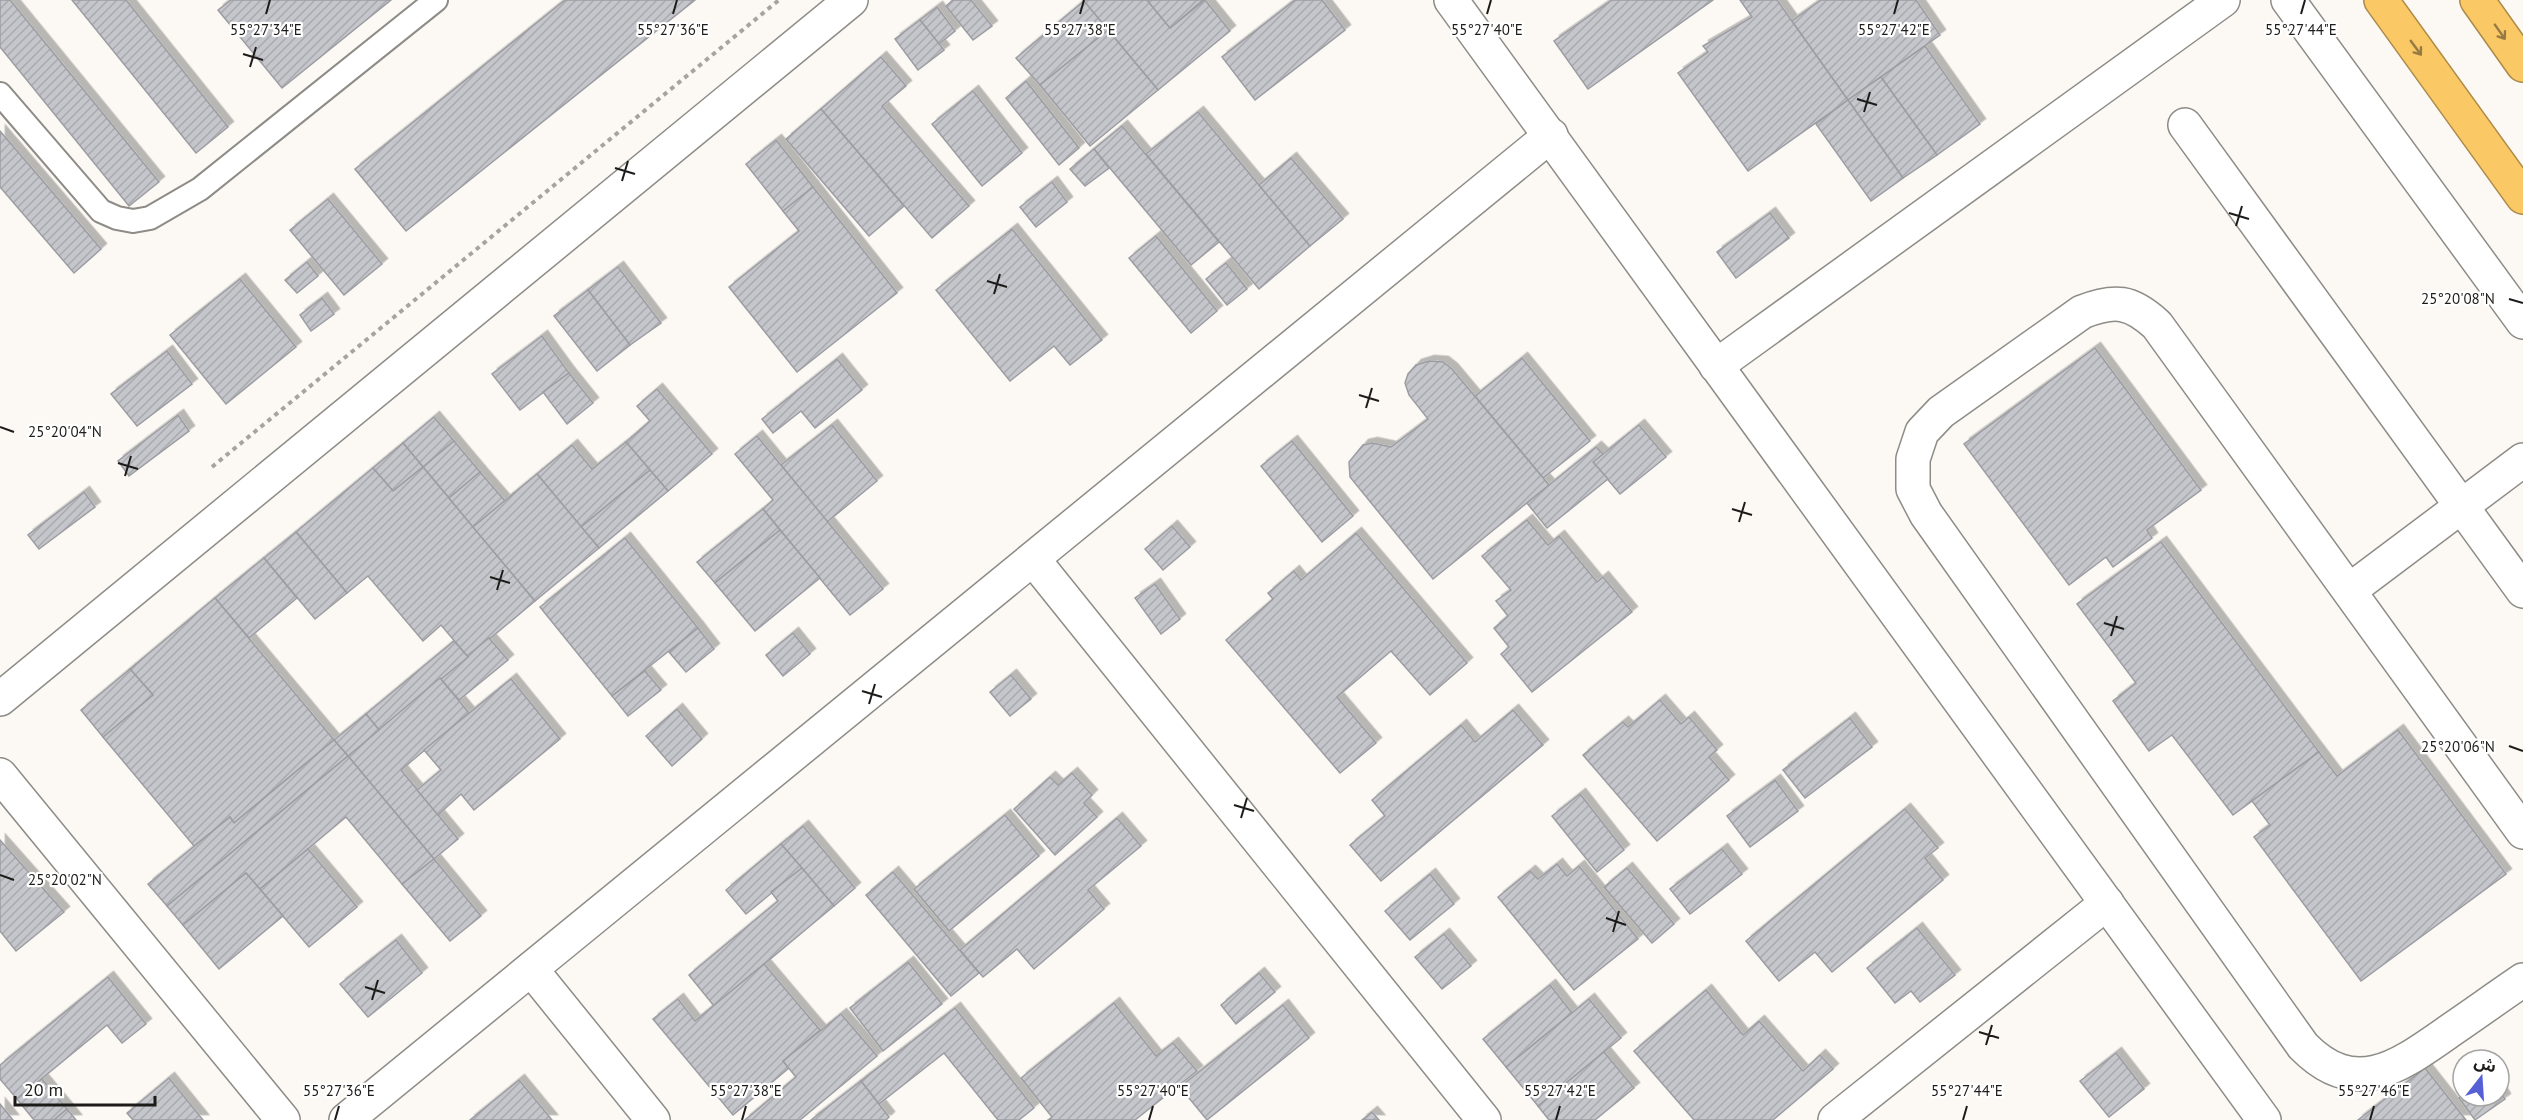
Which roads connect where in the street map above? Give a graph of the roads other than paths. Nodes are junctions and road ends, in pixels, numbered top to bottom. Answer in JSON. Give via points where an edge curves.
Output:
{"nodes":[{"id":1,"x":436,"y":0,"type":"edge"},
{"id":2,"x":851,"y":0,"type":"edge"},
{"id":3,"x":1451,"y":0,"type":"edge"},
{"id":4,"x":2223,"y":0,"type":"edge"},
{"id":5,"x":2288,"y":0,"type":"edge"},
{"id":6,"x":2381,"y":0,"type":"edge"},
{"id":7,"x":2477,"y":0,"type":"edge"},
{"id":8,"x":2523,"y":65,"type":"edge"},
{"id":9,"x":0,"y":94,"type":"edge"},
{"id":10,"x":2185,"y":125,"type":"dead end"},
{"id":11,"x":1551,"y":135,"type":"junction"},
{"id":12,"x":2523,"y":197,"type":"edge"},
{"id":13,"x":2523,"y":322,"type":"edge"},
{"id":14,"x":1716,"y":366,"type":"junction"},
{"id":15,"x":2523,"y":460,"type":"edge"},
{"id":16,"x":2462,"y":508,"type":"junction"},
{"id":17,"x":1033,"y":559,"type":"junction"},
{"id":18,"x":2350,"y":590,"type":"junction"},
{"id":19,"x":2523,"y":591,"type":"edge"},
{"id":20,"x":0,"y":699,"type":"edge"},
{"id":21,"x":0,"y":776,"type":"edge"},
{"id":22,"x":2523,"y":832,"type":"edge"},
{"id":23,"x":2107,"y":903,"type":"junction"},
{"id":24,"x":531,"y":969,"type":"junction"},
{"id":25,"x":2523,"y":980,"type":"edge"},
{"id":26,"x":283,"y":1120,"type":"edge"},
{"id":27,"x":346,"y":1120,"type":"edge"},
{"id":28,"x":653,"y":1120,"type":"edge"},
{"id":29,"x":1484,"y":1120,"type":"edge"},
{"id":30,"x":1835,"y":1120,"type":"edge"},
{"id":31,"x":2264,"y":1120,"type":"edge"}],
"edges":[{"from":1,"to":9,"type":"lane","via":[[200,189],[150,218],[133,221],[101,211]]},
{"from":2,"to":20,"type":"street"},
{"from":3,"to":11,"type":"street"},
{"from":4,"to":14,"type":"street"},
{"from":5,"to":13,"type":"street"},
{"from":6,"to":12,"type":"highway","one_way":true},
{"from":7,"to":8,"type":"highway","one_way":true},
{"from":10,"to":16,"type":"street"},
{"from":11,"to":14,"type":"street"},
{"from":11,"to":17,"type":"street"},
{"from":14,"to":23,"type":"street"},
{"from":15,"to":16,"type":"street"},
{"from":16,"to":18,"type":"street"},
{"from":16,"to":19,"type":"street"},
{"from":17,"to":24,"type":"street"},
{"from":17,"to":29,"type":"street"},
{"from":18,"to":22,"type":"street"},
{"from":18,"to":25,"type":"street","via":[[2157,326],[2142,311],[2122,303],[2101,304],[2082,312],[1941,412],[1922,432],[1912,459],[1913,489],[1926,514],[2303,1046],[2321,1064],[2349,1073],[2379,1072],[2406,1061]]},
{"from":21,"to":26,"type":"street"},
{"from":23,"to":30,"type":"street"},
{"from":23,"to":31,"type":"street"},
{"from":24,"to":27,"type":"street"},
{"from":24,"to":28,"type":"street"}]}
